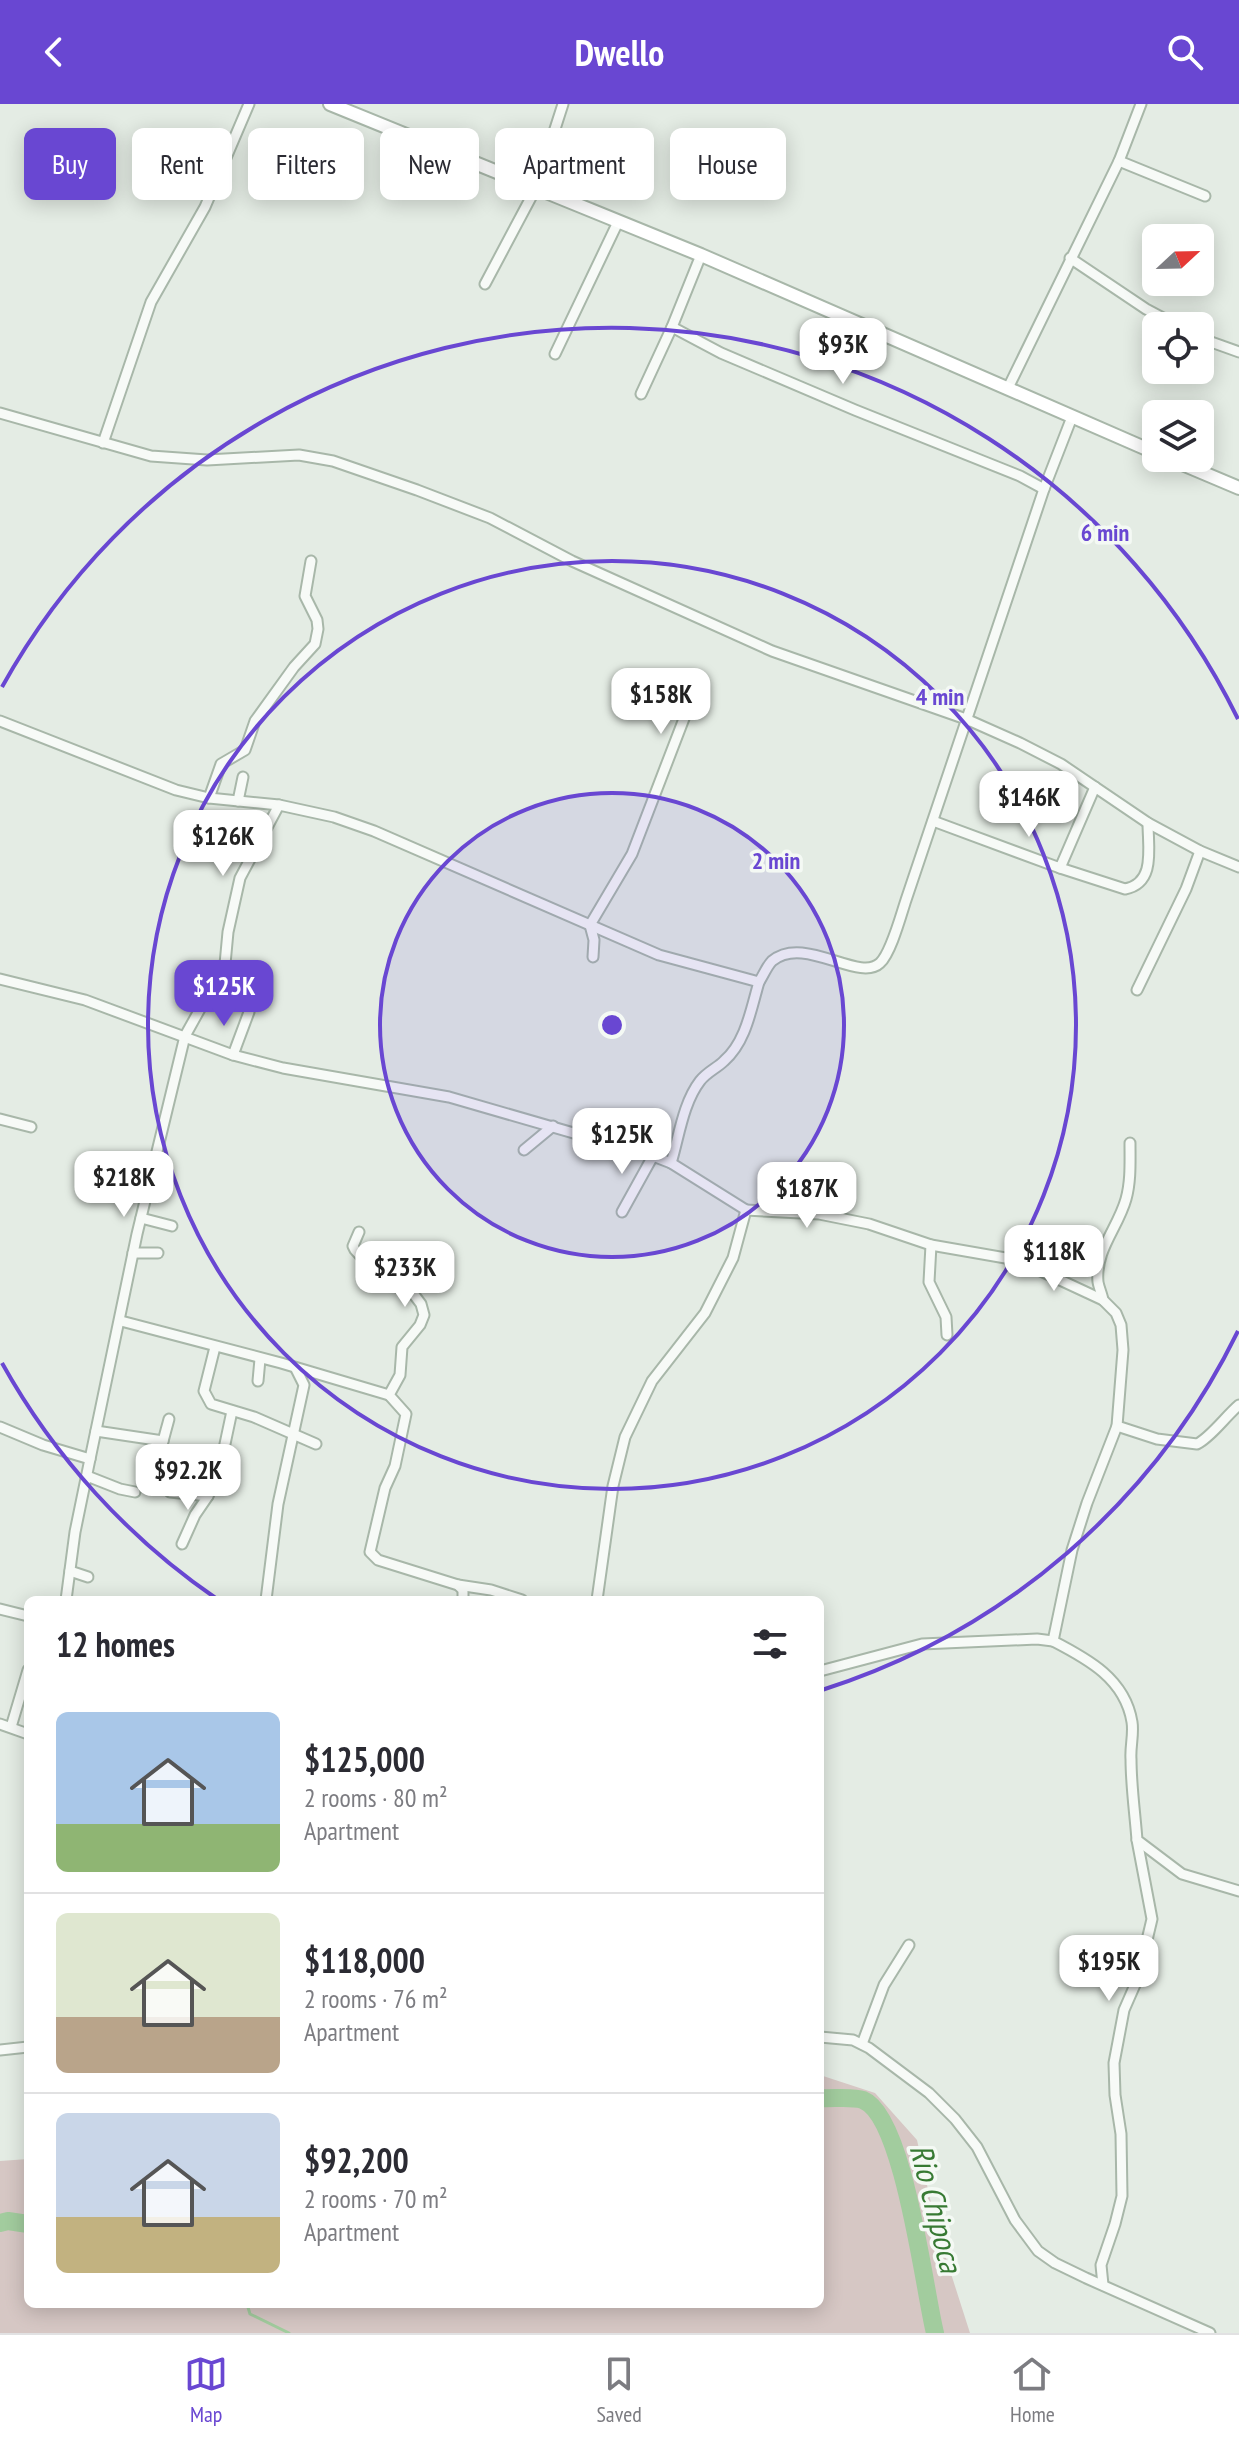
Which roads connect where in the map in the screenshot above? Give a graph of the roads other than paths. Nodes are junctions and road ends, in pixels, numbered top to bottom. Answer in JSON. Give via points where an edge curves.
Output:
{"nodes":[{"id":1,"x":249,"y":104,"type":"edge"},
{"id":2,"x":330,"y":104,"type":"edge"},
{"id":3,"x":563,"y":104,"type":"edge"},
{"id":4,"x":1141,"y":104,"type":"edge"},
{"id":5,"x":555,"y":128,"type":"edge"},
{"id":6,"x":1119,"y":161,"type":"junction"},
{"id":7,"x":495,"y":171,"type":"edge"},
{"id":8,"x":1205,"y":196,"type":"dead end"},
{"id":9,"x":530,"y":200,"type":"edge"},
{"id":10,"x":565,"y":200,"type":"edge"},
{"id":11,"x":618,"y":222,"type":"junction"},
{"id":12,"x":701,"y":255,"type":"junction"},
{"id":13,"x":1070,"y":258,"type":"junction"},
{"id":14,"x":485,"y":284,"type":"dead end"},
{"id":15,"x":1152,"y":312,"type":"edge"},
{"id":16,"x":672,"y":327,"type":"junction"},
{"id":17,"x":1214,"y":343,"type":"edge"},
{"id":18,"x":1239,"y":352,"type":"edge"},
{"id":19,"x":555,"y":354,"type":"dead end"},
{"id":20,"x":1008,"y":388,"type":"junction"},
{"id":21,"x":641,"y":394,"type":"dead end"},
{"id":22,"x":0,"y":413,"type":"edge"},
{"id":23,"x":1072,"y":417,"type":"junction"},
{"id":24,"x":103,"y":443,"type":"junction"},
{"id":25,"x":1142,"y":447,"type":"edge"},
{"id":26,"x":1201,"y":472,"type":"edge"},
{"id":27,"x":1239,"y":488,"type":"edge"},
{"id":28,"x":1044,"y":489,"type":"junction"},
{"id":29,"x":311,"y":561,"type":"dead end"},
{"id":30,"x":685,"y":716,"type":"dead end"},
{"id":31,"x":966,"y":719,"type":"junction"},
{"id":32,"x":0,"y":721,"type":"edge"},
{"id":33,"x":243,"y":777,"type":"dead end"},
{"id":34,"x":1095,"y":787,"type":"junction"},
{"id":35,"x":209,"y":798,"type":"junction"},
{"id":36,"x":238,"y":801,"type":"junction"},
{"id":37,"x":279,"y":805,"type":"junction"},
{"id":38,"x":933,"y":821,"type":"junction"},
{"id":39,"x":1148,"y":823,"type":"junction"},
{"id":40,"x":1200,"y":851,"type":"junction"},
{"id":41,"x":1239,"y":867,"type":"edge"},
{"id":42,"x":1060,"y":868,"type":"junction"},
{"id":43,"x":590,"y":925,"type":"junction"},
{"id":44,"x":593,"y":957,"type":"dead end"},
{"id":45,"x":0,"y":979,"type":"edge"},
{"id":46,"x":759,"y":982,"type":"junction"},
{"id":47,"x":1137,"y":990,"type":"dead end"},
{"id":48,"x":249,"y":1012,"type":"dead end"},
{"id":49,"x":185,"y":1036,"type":"junction"},
{"id":50,"x":233,"y":1055,"type":"junction"},
{"id":51,"x":0,"y":1119,"type":"edge"},
{"id":52,"x":553,"y":1126,"type":"junction"},
{"id":53,"x":31,"y":1127,"type":"dead end"},
{"id":54,"x":1130,"y":1143,"type":"dead end"},
{"id":55,"x":524,"y":1150,"type":"dead end"},
{"id":56,"x":653,"y":1156,"type":"junction"},
{"id":57,"x":671,"y":1163,"type":"junction"},
{"id":58,"x":746,"y":1210,"type":"junction"},
{"id":59,"x":622,"y":1212,"type":"dead end"},
{"id":60,"x":141,"y":1218,"type":"junction"},
{"id":61,"x":172,"y":1226,"type":"dead end"},
{"id":62,"x":359,"y":1232,"type":"dead end"},
{"id":63,"x":931,"y":1245,"type":"junction"},
{"id":64,"x":133,"y":1253,"type":"junction"},
{"id":65,"x":158,"y":1253,"type":"dead end"},
{"id":66,"x":1098,"y":1281,"type":"junction"},
{"id":67,"x":1086,"y":1291,"type":"junction"},
{"id":68,"x":1103,"y":1300,"type":"junction"},
{"id":69,"x":121,"y":1321,"type":"junction"},
{"id":70,"x":947,"y":1335,"type":"dead end"},
{"id":71,"x":215,"y":1347,"type":"junction"},
{"id":72,"x":260,"y":1359,"type":"junction"},
{"id":73,"x":294,"y":1367,"type":"junction"},
{"id":74,"x":318,"y":1375,"type":"junction"},
{"id":75,"x":258,"y":1381,"type":"dead end"},
{"id":76,"x":304,"y":1385,"type":"junction"},
{"id":77,"x":389,"y":1395,"type":"junction"},
{"id":78,"x":1239,"y":1405,"type":"edge"},
{"id":79,"x":232,"y":1411,"type":"junction"},
{"id":80,"x":169,"y":1419,"type":"dead end"},
{"id":81,"x":1117,"y":1426,"type":"junction"},
{"id":82,"x":0,"y":1427,"type":"edge"},
{"id":83,"x":96,"y":1431,"type":"junction"},
{"id":84,"x":292,"y":1433,"type":"junction"},
{"id":85,"x":163,"y":1441,"type":"junction"},
{"id":86,"x":316,"y":1444,"type":"dead end"},
{"id":87,"x":90,"y":1459,"type":"junction"},
{"id":88,"x":87,"y":1476,"type":"junction"},
{"id":89,"x":135,"y":1492,"type":"dead end"},
{"id":90,"x":208,"y":1496,"type":"junction"},
{"id":91,"x":182,"y":1544,"type":"dead end"},
{"id":92,"x":70,"y":1571,"type":"junction"},
{"id":93,"x":88,"y":1577,"type":"dead end"},
{"id":94,"x":458,"y":1585,"type":"junction"},
{"id":95,"x":67,"y":1596,"type":"edge"},
{"id":96,"x":266,"y":1596,"type":"edge"},
{"id":97,"x":463,"y":1596,"type":"edge"},
{"id":98,"x":510,"y":1596,"type":"edge"},
{"id":99,"x":598,"y":1596,"type":"edge"},
{"id":100,"x":0,"y":1609,"type":"edge"},
{"id":101,"x":24,"y":1615,"type":"edge"},
{"id":102,"x":1053,"y":1641,"type":"junction"},
{"id":103,"x":824,"y":1670,"type":"edge"},
{"id":104,"x":24,"y":1683,"type":"edge"},
{"id":105,"x":0,"y":1724,"type":"edge"},
{"id":106,"x":11,"y":1727,"type":"junction"},
{"id":107,"x":24,"y":1732,"type":"edge"},
{"id":108,"x":1137,"y":1840,"type":"junction"},
{"id":109,"x":1239,"y":1891,"type":"edge"},
{"id":110,"x":909,"y":1945,"type":"dead end"},
{"id":111,"x":824,"y":2038,"type":"edge"},
{"id":112,"x":862,"y":2044,"type":"junction"},
{"id":113,"x":24,"y":2047,"type":"edge"},
{"id":114,"x":0,"y":2050,"type":"edge"},
{"id":115,"x":1103,"y":2285,"type":"junction"},
{"id":116,"x":1210,"y":2333,"type":"edge"}],
"edges":[{"from":1,"to":24,"type":"street","via":[[205,207],[151,302]]},
{"from":2,"to":7,"type":"street"},
{"from":3,"to":5,"type":"street"},
{"from":4,"to":6,"type":"street"},
{"from":6,"to":8,"type":"street"},
{"from":6,"to":13,"type":"street"},
{"from":9,"to":14,"type":"street"},
{"from":10,"to":11,"type":"street"},
{"from":11,"to":12,"type":"street"},
{"from":11,"to":19,"type":"street"},
{"from":12,"to":16,"type":"street"},
{"from":12,"to":20,"type":"street"},
{"from":13,"to":15,"type":"street"},
{"from":13,"to":20,"type":"street"},
{"from":16,"to":21,"type":"street"},
{"from":16,"to":28,"type":"street","via":[[721,353]]},
{"from":17,"to":18,"type":"street"},
{"from":20,"to":23,"type":"street"},
{"from":22,"to":24,"type":"street"},
{"from":23,"to":25,"type":"street"},
{"from":23,"to":28,"type":"street"},
{"from":24,"to":31,"type":"street","via":[[185,459],[299,455],[333,461],[490,518],[772,651]]},
{"from":26,"to":27,"type":"street"},
{"from":28,"to":31,"type":"street"},
{"from":29,"to":35,"type":"street","via":[[305,596],[318,629],[315,644],[255,721],[245,750],[221,764]]},
{"from":30,"to":43,"type":"street","via":[[632,854]]},
{"from":31,"to":34,"type":"street","via":[[1061,764]]},
{"from":31,"to":38,"type":"street"},
{"from":32,"to":35,"type":"street","via":[[132,774]]},
{"from":33,"to":36,"type":"street"},
{"from":34,"to":39,"type":"street"},
{"from":34,"to":42,"type":"street"},
{"from":35,"to":36,"type":"street"},
{"from":36,"to":37,"type":"street"},
{"from":37,"to":43,"type":"street","via":[[390,836]]},
{"from":37,"to":49,"type":"street","via":[[240,878],[225,964]]},
{"from":38,"to":42,"type":"street"},
{"from":38,"to":46,"type":"street","via":[[880,964],[866,969],[795,952],[773,961]]},
{"from":39,"to":40,"type":"street"},
{"from":39,"to":42,"type":"street","via":[[1147,871],[1141,884],[1125,889]]},
{"from":40,"to":41,"type":"street"},
{"from":40,"to":47,"type":"street"},
{"from":43,"to":44,"type":"street"},
{"from":43,"to":46,"type":"street","via":[[659,955]]},
{"from":45,"to":49,"type":"street","via":[[85,1000]]},
{"from":46,"to":57,"type":"street","via":[[735,1049],[700,1081],[689,1103]]},
{"from":48,"to":50,"type":"street"},
{"from":49,"to":50,"type":"street"},
{"from":49,"to":60,"type":"street"},
{"from":50,"to":52,"type":"street","via":[[449,1097]]},
{"from":51,"to":53,"type":"street"},
{"from":52,"to":55,"type":"street"},
{"from":52,"to":56,"type":"street"},
{"from":54,"to":66,"type":"street","via":[[1126,1199],[1103,1248]]},
{"from":56,"to":57,"type":"street"},
{"from":56,"to":59,"type":"street"},
{"from":57,"to":58,"type":"street"},
{"from":58,"to":63,"type":"street","via":[[835,1216]]},
{"from":58,"to":99,"type":"street","via":[[733,1258],[705,1313],[652,1381],[625,1437]]},
{"from":60,"to":61,"type":"street"},
{"from":60,"to":64,"type":"street"},
{"from":62,"to":77,"type":"street","via":[[355,1250],[385,1283],[412,1292],[424,1315],[402,1347],[400,1375]]},
{"from":63,"to":67,"type":"street","via":[[1017,1260]]},
{"from":63,"to":70,"type":"street","via":[[929,1282],[946,1317]]},
{"from":64,"to":65,"type":"street"},
{"from":64,"to":69,"type":"street"},
{"from":66,"to":67,"type":"street"},
{"from":66,"to":68,"type":"street"},
{"from":67,"to":68,"type":"street"},
{"from":68,"to":81,"type":"street","via":[[1121,1325]]},
{"from":69,"to":71,"type":"street"},
{"from":69,"to":83,"type":"street"},
{"from":71,"to":72,"type":"street"},
{"from":71,"to":79,"type":"street","via":[[204,1391],[211,1404]]},
{"from":72,"to":73,"type":"street"},
{"from":72,"to":75,"type":"street"},
{"from":73,"to":74,"type":"street"},
{"from":73,"to":76,"type":"street"},
{"from":74,"to":76,"type":"street"},
{"from":74,"to":77,"type":"street"},
{"from":76,"to":84,"type":"street"},
{"from":77,"to":94,"type":"street","via":[[406,1414],[370,1552],[378,1560]]},
{"from":78,"to":81,"type":"street","via":[[1197,1444]]},
{"from":79,"to":84,"type":"street"},
{"from":79,"to":90,"type":"street"},
{"from":80,"to":85,"type":"street"},
{"from":81,"to":102,"type":"street","via":[[1072,1550]]},
{"from":82,"to":87,"type":"street"},
{"from":83,"to":85,"type":"street"},
{"from":83,"to":87,"type":"street"},
{"from":84,"to":86,"type":"street"},
{"from":84,"to":96,"type":"street"},
{"from":85,"to":90,"type":"street","via":[[159,1475],[165,1487],[182,1495]]},
{"from":87,"to":88,"type":"street"},
{"from":88,"to":89,"type":"street"},
{"from":88,"to":92,"type":"street"},
{"from":90,"to":91,"type":"street"},
{"from":92,"to":93,"type":"street"},
{"from":92,"to":95,"type":"street"},
{"from":94,"to":97,"type":"street"},
{"from":94,"to":98,"type":"street"},
{"from":100,"to":101,"type":"street"},
{"from":102,"to":103,"type":"street","via":[[922,1644]]},
{"from":102,"to":108,"type":"street","via":[[1102,1671],[1124,1696],[1132,1721]]},
{"from":104,"to":106,"type":"street"},
{"from":105,"to":106,"type":"street"},
{"from":106,"to":107,"type":"street"},
{"from":108,"to":109,"type":"street","via":[[1182,1874]]},
{"from":108,"to":115,"type":"street","via":[[1152,1919],[1114,2063],[1122,2196],[1101,2265]]},
{"from":110,"to":112,"type":"street","via":[[884,1985]]},
{"from":111,"to":112,"type":"street"},
{"from":112,"to":115,"type":"street","via":[[955,2119],[1038,2251]]},
{"from":113,"to":114,"type":"street"},
{"from":115,"to":116,"type":"street"}]}
